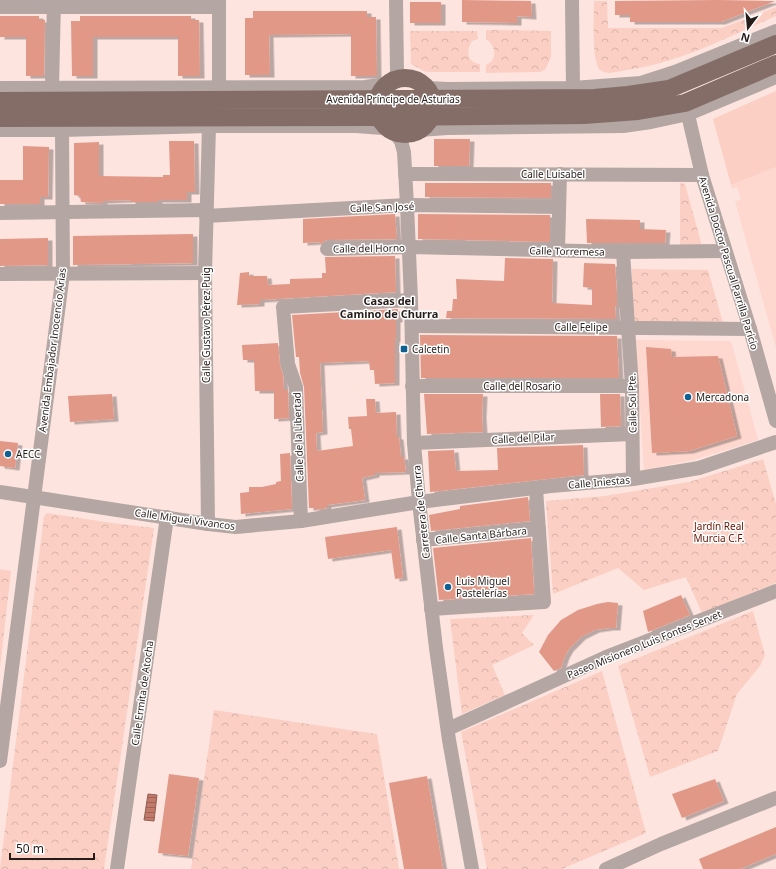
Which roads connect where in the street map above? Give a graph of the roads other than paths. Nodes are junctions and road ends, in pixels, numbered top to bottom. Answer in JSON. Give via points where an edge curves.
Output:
{"nodes":[{"id":1,"x":396,"y":0,"type":"edge"},
{"id":2,"x":572,"y":1,"type":"edge"},
{"id":3,"x":54,"y":3,"type":"edge"},
{"id":4,"x":219,"y":4,"type":"edge"},
{"id":5,"x":0,"y":7,"type":"edge"},
{"id":6,"x":776,"y":32,"type":"edge"},
{"id":7,"x":776,"y":44,"type":"edge"},
{"id":8,"x":776,"y":64,"type":"edge"},
{"id":9,"x":397,"y":77,"type":"junction"},
{"id":10,"x":776,"y":77,"type":"edge"},
{"id":11,"x":219,"y":87,"type":"junction"},
{"id":12,"x":0,"y":88,"type":"edge"},
{"id":13,"x":52,"y":88,"type":"junction"},
{"id":14,"x":573,"y":88,"type":"junction"},
{"id":15,"x":377,"y":99,"type":"junction"},
{"id":16,"x":0,"y":101,"type":"edge"},
{"id":17,"x":430,"y":101,"type":"junction"},
{"id":18,"x":687,"y":108,"type":"junction"},
{"id":19,"x":379,"y":117,"type":"junction"},
{"id":20,"x":0,"y":118,"type":"edge"},
{"id":21,"x":209,"y":126,"type":"junction"},
{"id":22,"x":0,"y":130,"type":"edge"},
{"id":23,"x":62,"y":130,"type":"junction"},
{"id":24,"x":404,"y":132,"type":"junction"},
{"id":25,"x":405,"y":174,"type":"junction"},
{"id":26,"x":560,"y":174,"type":"junction"},
{"id":27,"x":702,"y":175,"type":"junction"},
{"id":28,"x":408,"y":205,"type":"junction"},
{"id":29,"x":559,"y":207,"type":"junction"},
{"id":30,"x":62,"y":212,"type":"junction"},
{"id":31,"x":0,"y":213,"type":"edge"},
{"id":32,"x":206,"y":213,"type":"junction"},
{"id":33,"x":410,"y":247,"type":"junction"},
{"id":34,"x":328,"y":249,"type":"dead end"},
{"id":35,"x":558,"y":250,"type":"junction"},
{"id":36,"x":725,"y":251,"type":"junction"},
{"id":37,"x":623,"y":252,"type":"junction"},
{"id":38,"x":63,"y":273,"type":"junction"},
{"id":39,"x":205,"y":273,"type":"junction"},
{"id":40,"x":0,"y":274,"type":"edge"},
{"id":41,"x":411,"y":300,"type":"junction"},
{"id":42,"x":412,"y":326,"type":"junction"},
{"id":43,"x":628,"y":328,"type":"junction"},
{"id":44,"x":750,"y":329,"type":"junction"},
{"id":45,"x":412,"y":386,"type":"junction"},
{"id":46,"x":632,"y":386,"type":"junction"},
{"id":47,"x":776,"y":421,"type":"edge"},
{"id":48,"x":632,"y":434,"type":"junction"},
{"id":49,"x":776,"y":442,"type":"edge"},
{"id":50,"x":414,"y":443,"type":"junction"},
{"id":51,"x":633,"y":479,"type":"junction"},
{"id":52,"x":536,"y":489,"type":"junction"},
{"id":53,"x":0,"y":492,"type":"edge"},
{"id":54,"x":33,"y":496,"type":"junction"},
{"id":55,"x":419,"y":502,"type":"junction"},
{"id":56,"x":166,"y":517,"type":"junction"},
{"id":57,"x":301,"y":521,"type":"junction"},
{"id":58,"x":208,"y":524,"type":"junction"},
{"id":59,"x":539,"y":529,"type":"junction"},
{"id":60,"x":423,"y":540,"type":"junction"},
{"id":61,"x":776,"y":591,"type":"edge"},
{"id":62,"x":431,"y":609,"type":"junction"},
{"id":63,"x":448,"y":729,"type":"junction"},
{"id":64,"x":1,"y":739,"type":"edge"},
{"id":65,"x":0,"y":761,"type":"edge"},
{"id":66,"x":776,"y":798,"type":"edge"},
{"id":67,"x":117,"y":869,"type":"edge"},
{"id":68,"x":472,"y":869,"type":"edge"},
{"id":69,"x":606,"y":869,"type":"edge"}],
"edges":[{"from":1,"to":9,"type":"street"},
{"from":2,"to":14,"type":"street"},
{"from":3,"to":4,"type":"street"},
{"from":3,"to":5,"type":"street"},
{"from":3,"to":13,"type":"street"},
{"from":4,"to":11,"type":"street"},
{"from":6,"to":14,"type":"street","via":[[641,83]]},
{"from":7,"to":17,"type":"main road","name":"Avenida Príncipe de Asturias","via":[[670,89],[594,98]]},
{"from":8,"to":18,"type":"main road","name":"Avenida Príncipe de Asturias"},
{"from":9,"to":11,"type":"street","via":[[365,87]]},
{"from":9,"to":15,"type":"main road","via":[[382,89]]},
{"from":9,"to":17,"type":"main road","via":[[420,82]]},
{"from":10,"to":18,"type":"street"},
{"from":11,"to":13,"type":"street"},
{"from":12,"to":13,"type":"street"},
{"from":14,"to":17,"type":"street","via":[[448,89]]},
{"from":15,"to":16,"type":"main road","name":"Avenida Príncipe de Asturias"},
{"from":15,"to":17,"type":"main road","name":"Avenida Príncipe de Asturias"},
{"from":15,"to":19,"type":"main road"},
{"from":17,"to":18,"type":"main road","name":"Avenida Príncipe de Asturias","via":[[584,115]]},
{"from":17,"to":19,"type":"main road","name":"Avenida Príncipe de Asturias"},
{"from":17,"to":24,"type":"main road","via":[[426,124]]},
{"from":18,"to":24,"type":"street","via":[[651,122],[623,126],[447,128]]},
{"from":18,"to":27,"type":"street","name":"Avenida Doctor Pascual Parrilla Paricio"},
{"from":19,"to":20,"type":"main road","name":"Avenida Príncipe de Asturias"},
{"from":19,"to":24,"type":"main road","via":[[386,126]]},
{"from":21,"to":23,"type":"street"},
{"from":21,"to":24,"type":"street","via":[[372,127]]},
{"from":21,"to":32,"type":"street","name":"Calle Gustavo Pérez Puig"},
{"from":22,"to":23,"type":"street"},
{"from":23,"to":30,"type":"street","name":"Avenida Embajador Inocencio Arias"},
{"from":24,"to":25,"type":"street","name":"Carretera de Churra","via":[[401,141]]},
{"from":25,"to":26,"type":"street","name":"Calle Luisabel"},
{"from":25,"to":28,"type":"street","name":"Carretera de Churra"},
{"from":26,"to":27,"type":"street","name":"Calle Luisabel"},
{"from":26,"to":29,"type":"street"},
{"from":27,"to":36,"type":"street","name":"Avenida Doctor Pascual Parrilla Paricio"},
{"from":28,"to":29,"type":"street","name":"Calle San José"},
{"from":28,"to":32,"type":"street","name":"Calle San José"},
{"from":28,"to":33,"type":"street","name":"Carretera de Churra"},
{"from":29,"to":35,"type":"street"},
{"from":30,"to":31,"type":"street","name":"Calle San José"},
{"from":30,"to":32,"type":"street","name":"Calle San José"},
{"from":30,"to":38,"type":"street","name":"Avenida Embajador Inocencio Arias"},
{"from":32,"to":39,"type":"street","name":"Calle Gustavo Pérez Puig"},
{"from":33,"to":34,"type":"street","name":"Calle del Horno"},
{"from":33,"to":35,"type":"street","name":"Calle Torremesa"},
{"from":33,"to":41,"type":"street","name":"Carretera de Churra"},
{"from":35,"to":37,"type":"street","name":"Calle Torremesa"},
{"from":36,"to":37,"type":"street","name":"Calle Torremesa"},
{"from":36,"to":44,"type":"street","name":"Avenida Doctor Pascual Parrilla Paricio"},
{"from":37,"to":43,"type":"street","name":"Calle Sol Pte."},
{"from":38,"to":39,"type":"street"},
{"from":38,"to":40,"type":"street"},
{"from":38,"to":54,"type":"street","name":"Avenida Embajador Inocencio Arias"},
{"from":39,"to":58,"type":"street","name":"Calle Gustavo Pérez Puig"},
{"from":41,"to":42,"type":"street","name":"Carretera de Churra"},
{"from":41,"to":57,"type":"street","name":"Calle de la Libertad","via":[[283,306],[288,364],[296,387]]},
{"from":42,"to":43,"type":"street","name":"Calle Felipe"},
{"from":42,"to":45,"type":"street","name":"Carretera de Churra"},
{"from":43,"to":44,"type":"street","name":"Calle Felipe"},
{"from":43,"to":46,"type":"street","name":"Calle Sol Pte."},
{"from":44,"to":47,"type":"street","name":"Avenida Doctor Pascual Parrilla Paricio"},
{"from":45,"to":46,"type":"street","name":"Calle del Rosario"},
{"from":45,"to":50,"type":"street","name":"Carretera de Churra"},
{"from":46,"to":48,"type":"street","name":"Calle Sol Pte."},
{"from":48,"to":50,"type":"street","name":"Calle del Pilar"},
{"from":48,"to":51,"type":"street","name":"Calle Sol Pte."},
{"from":49,"to":51,"type":"street","name":"Calle Iniestas","via":[[699,468]]},
{"from":50,"to":55,"type":"street","name":"Carretera de Churra"},
{"from":51,"to":52,"type":"street","name":"Calle Iniestas"},
{"from":52,"to":55,"type":"street","name":"Calle Iniestas"},
{"from":52,"to":59,"type":"street"},
{"from":53,"to":54,"type":"street","name":"Calle Miguel Vivancos"},
{"from":54,"to":56,"type":"street","name":"Calle Miguel Vivancos"},
{"from":54,"to":64,"type":"street","name":"Avenida Embajador Inocencio Arias"},
{"from":55,"to":57,"type":"street","name":"Calle Miguel Vivancos"},
{"from":55,"to":60,"type":"street","name":"Carretera de Churra"},
{"from":56,"to":58,"type":"street","name":"Calle Miguel Vivancos"},
{"from":56,"to":67,"type":"street","name":"Calle Ermita de Atocha"},
{"from":57,"to":58,"type":"street","name":"Calle Miguel Vivancos","via":[[236,527]]},
{"from":59,"to":60,"type":"street","name":"Calle Santa Bárbara"},
{"from":59,"to":62,"type":"street","via":[[544,602]]},
{"from":60,"to":62,"type":"street","name":"Carretera de Churra"},
{"from":61,"to":63,"type":"street","name":"Paseo Misionero Luis Fontes Servet","via":[[606,657]]},
{"from":62,"to":63,"type":"street","name":"Carretera de Churra"},
{"from":63,"to":68,"type":"street","name":"Carretera de Churra"},
{"from":64,"to":65,"type":"street","name":"Avenida Embajador Inocencio Arias"},
{"from":66,"to":69,"type":"street"}]}
